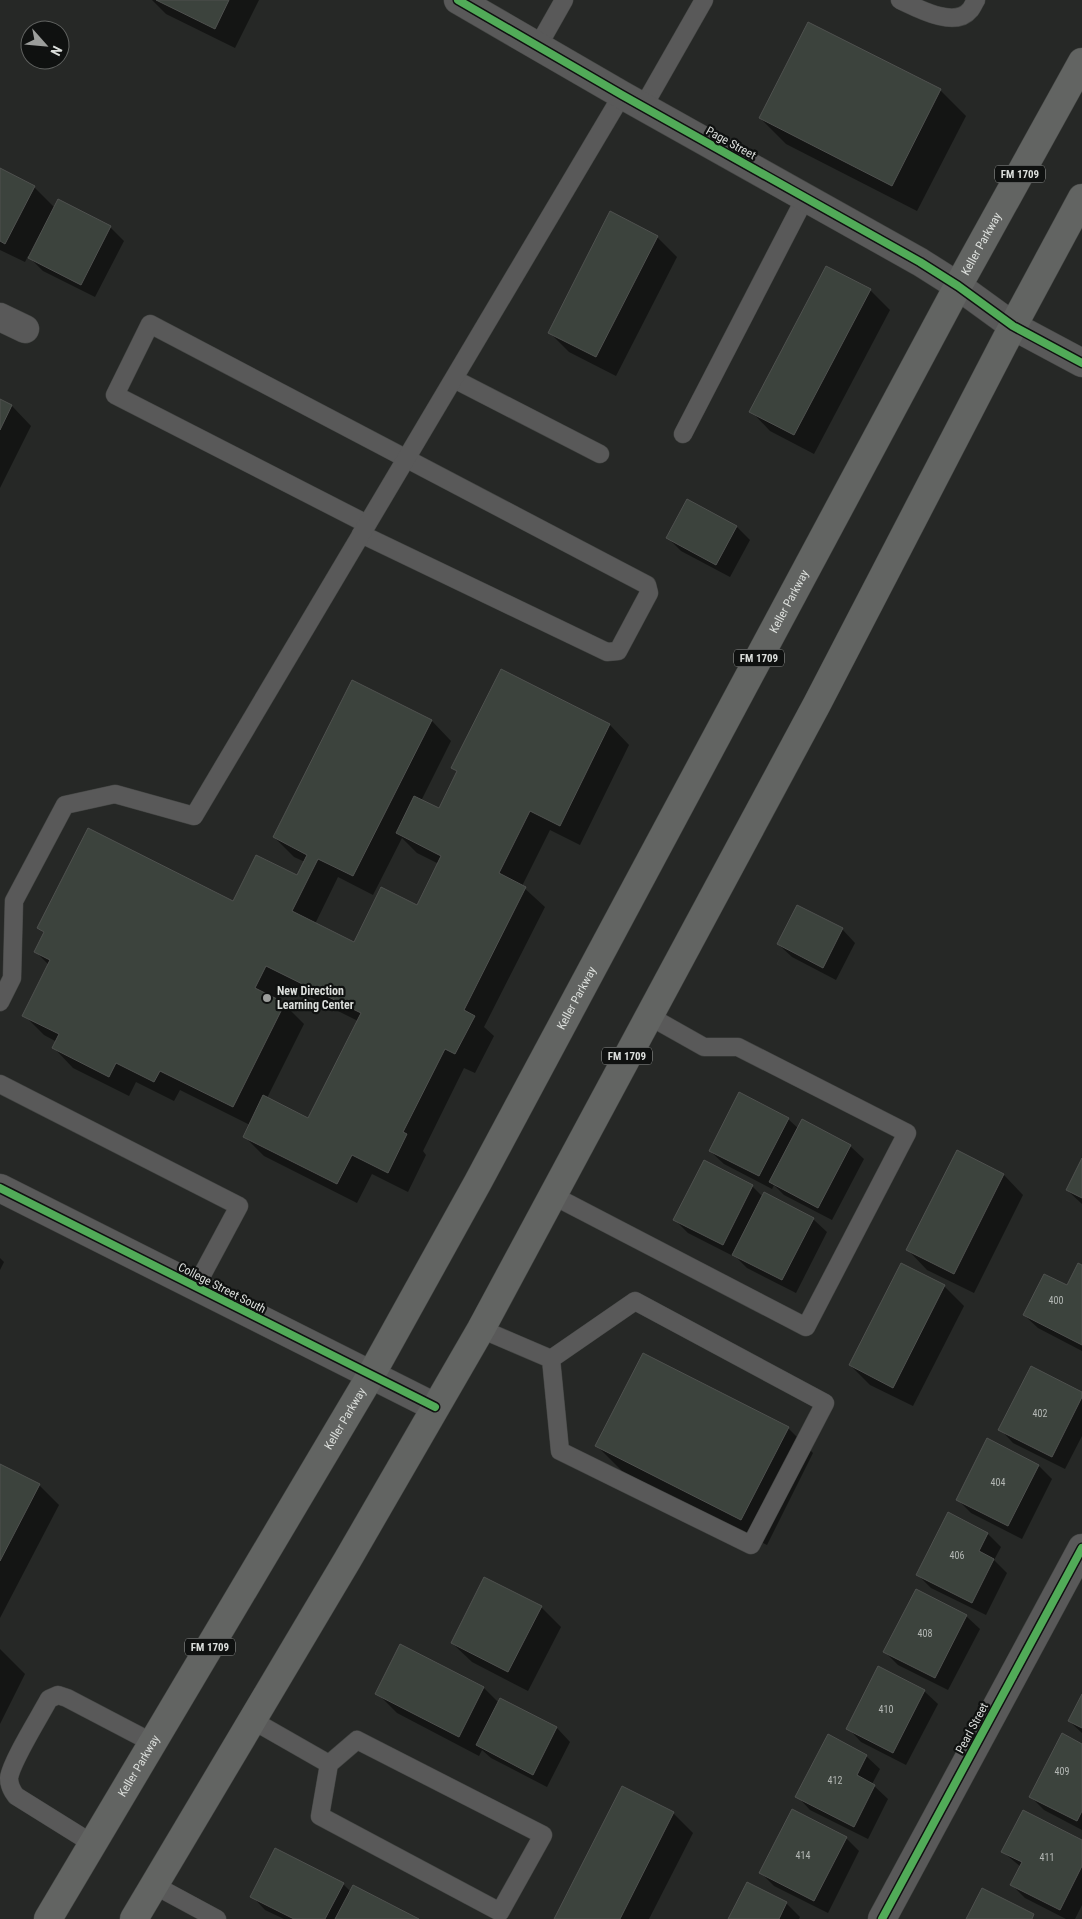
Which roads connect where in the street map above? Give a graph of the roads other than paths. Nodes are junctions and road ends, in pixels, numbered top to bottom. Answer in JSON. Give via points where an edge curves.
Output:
{"nodes":[{"id":1,"x":458,"y":0,"type":"edge"},
{"id":2,"x":564,"y":0,"type":"edge"},
{"id":3,"x":704,"y":0,"type":"edge"},
{"id":4,"x":900,"y":0,"type":"edge"},
{"id":5,"x":976,"y":0,"type":"edge"},
{"id":6,"x":538,"y":46,"type":"junction"},
{"id":7,"x":1082,"y":62,"type":"edge"},
{"id":8,"x":632,"y":101,"type":"junction"},
{"id":9,"x":805,"y":198,"type":"junction"},
{"id":10,"x":1082,"y":198,"type":"edge"},
{"id":11,"x":958,"y":286,"type":"junction"},
{"id":12,"x":0,"y":317,"type":"edge"},
{"id":13,"x":1013,"y":326,"type":"junction"},
{"id":14,"x":25,"y":330,"type":"dead end"},
{"id":15,"x":1082,"y":363,"type":"edge"},
{"id":16,"x":454,"y":379,"type":"junction"},
{"id":17,"x":683,"y":434,"type":"dead end"},
{"id":18,"x":600,"y":454,"type":"dead end"},
{"id":19,"x":406,"y":458,"type":"junction"},
{"id":20,"x":364,"y":529,"type":"junction"},
{"id":21,"x":0,"y":1002,"type":"edge"},
{"id":22,"x":649,"y":1016,"type":"junction"},
{"id":23,"x":0,"y":1084,"type":"edge"},
{"id":24,"x":0,"y":1188,"type":"edge"},
{"id":25,"x":552,"y":1195,"type":"junction"},
{"id":26,"x":195,"y":1288,"type":"junction"},
{"id":27,"x":481,"y":1329,"type":"junction"},
{"id":28,"x":551,"y":1359,"type":"junction"},
{"id":29,"x":371,"y":1375,"type":"junction"},
{"id":30,"x":435,"y":1407,"type":"junction"},
{"id":31,"x":1082,"y":1548,"type":"edge"},
{"id":32,"x":252,"y":1720,"type":"junction"},
{"id":33,"x":153,"y":1743,"type":"junction"},
{"id":34,"x":329,"y":1764,"type":"junction"},
{"id":35,"x":93,"y":1844,"type":"junction"},
{"id":36,"x":154,"y":1885,"type":"junction"},
{"id":37,"x":48,"y":1919,"type":"edge"},
{"id":38,"x":134,"y":1919,"type":"edge"},
{"id":39,"x":218,"y":1919,"type":"edge"},
{"id":40,"x":882,"y":1919,"type":"edge"}],
"edges":[{"from":1,"to":6,"type":"street","name":"Page Street"},
{"from":2,"to":6,"type":"lane"},
{"from":3,"to":8,"type":"lane"},
{"from":4,"to":5,"type":"lane","via":[[928,14],[956,18],[970,12]]},
{"from":6,"to":8,"type":"street","name":"Page Street"},
{"from":7,"to":11,"type":"main road","name":"Keller Parkway","number":"FM 1709"},
{"from":8,"to":9,"type":"street","name":"Page Street"},
{"from":8,"to":16,"type":"lane"},
{"from":9,"to":11,"type":"street","name":"Page Street"},
{"from":9,"to":17,"type":"lane"},
{"from":10,"to":13,"type":"main road","number":"FM 1709"},
{"from":11,"to":13,"type":"street","name":"Page Street"},
{"from":11,"to":29,"type":"main road","name":"Keller Parkway","number":"FM 1709","via":[[560,1031]]},
{"from":12,"to":14,"type":"street"},
{"from":13,"to":15,"type":"street","name":"Page Street"},
{"from":13,"to":22,"type":"main road","number":"FM 1709","via":[[817,704]]},
{"from":16,"to":18,"type":"lane"},
{"from":16,"to":19,"type":"lane"},
{"from":19,"to":20,"type":"lane"},
{"from":19,"to":20,"type":"lane","via":[[647,585],[649,593],[618,651],[607,652]]},
{"from":19,"to":20,"type":"lane","via":[[150,324],[115,395]]},
{"from":20,"to":21,"type":"lane","via":[[194,816],[115,794],[65,805],[14,902],[12,978]]},
{"from":22,"to":25,"type":"main road","number":"FM 1709"},
{"from":22,"to":25,"type":"lane","via":[[704,1047],[738,1046],[907,1133],[806,1327]]},
{"from":23,"to":26,"type":"lane","via":[[240,1206]]},
{"from":24,"to":26,"type":"street","name":"College Street South"},
{"from":25,"to":27,"type":"main road","number":"FM 1709"},
{"from":26,"to":29,"type":"street","name":"College Street South"},
{"from":27,"to":28,"type":"lane"},
{"from":27,"to":30,"type":"main road","number":"FM 1709"},
{"from":28,"to":28,"type":"lane","via":[[635,1301],[825,1403],[751,1545],[560,1450]]},
{"from":29,"to":30,"type":"street","name":"College Street South"},
{"from":29,"to":33,"type":"main road","name":"Keller Parkway","number":"FM 1709"},
{"from":30,"to":32,"type":"main road","number":"FM 1709"},
{"from":31,"to":40,"type":"street","name":"Pearl Street"},
{"from":32,"to":34,"type":"lane"},
{"from":32,"to":36,"type":"main road","number":"FM 1709"},
{"from":33,"to":35,"type":"main road","name":"Keller Parkway","number":"FM 1709"},
{"from":33,"to":35,"type":"lane","via":[[67,1698],[58,1695],[49,1699],[13,1766],[10,1788],[16,1796]]},
{"from":34,"to":34,"type":"lane","via":[[356,1740],[543,1835],[500,1912],[320,1816]]},
{"from":35,"to":37,"type":"main road","name":"Keller Parkway","number":"FM 1709"},
{"from":36,"to":38,"type":"main road","number":"FM 1709"},
{"from":36,"to":39,"type":"lane"}]}
